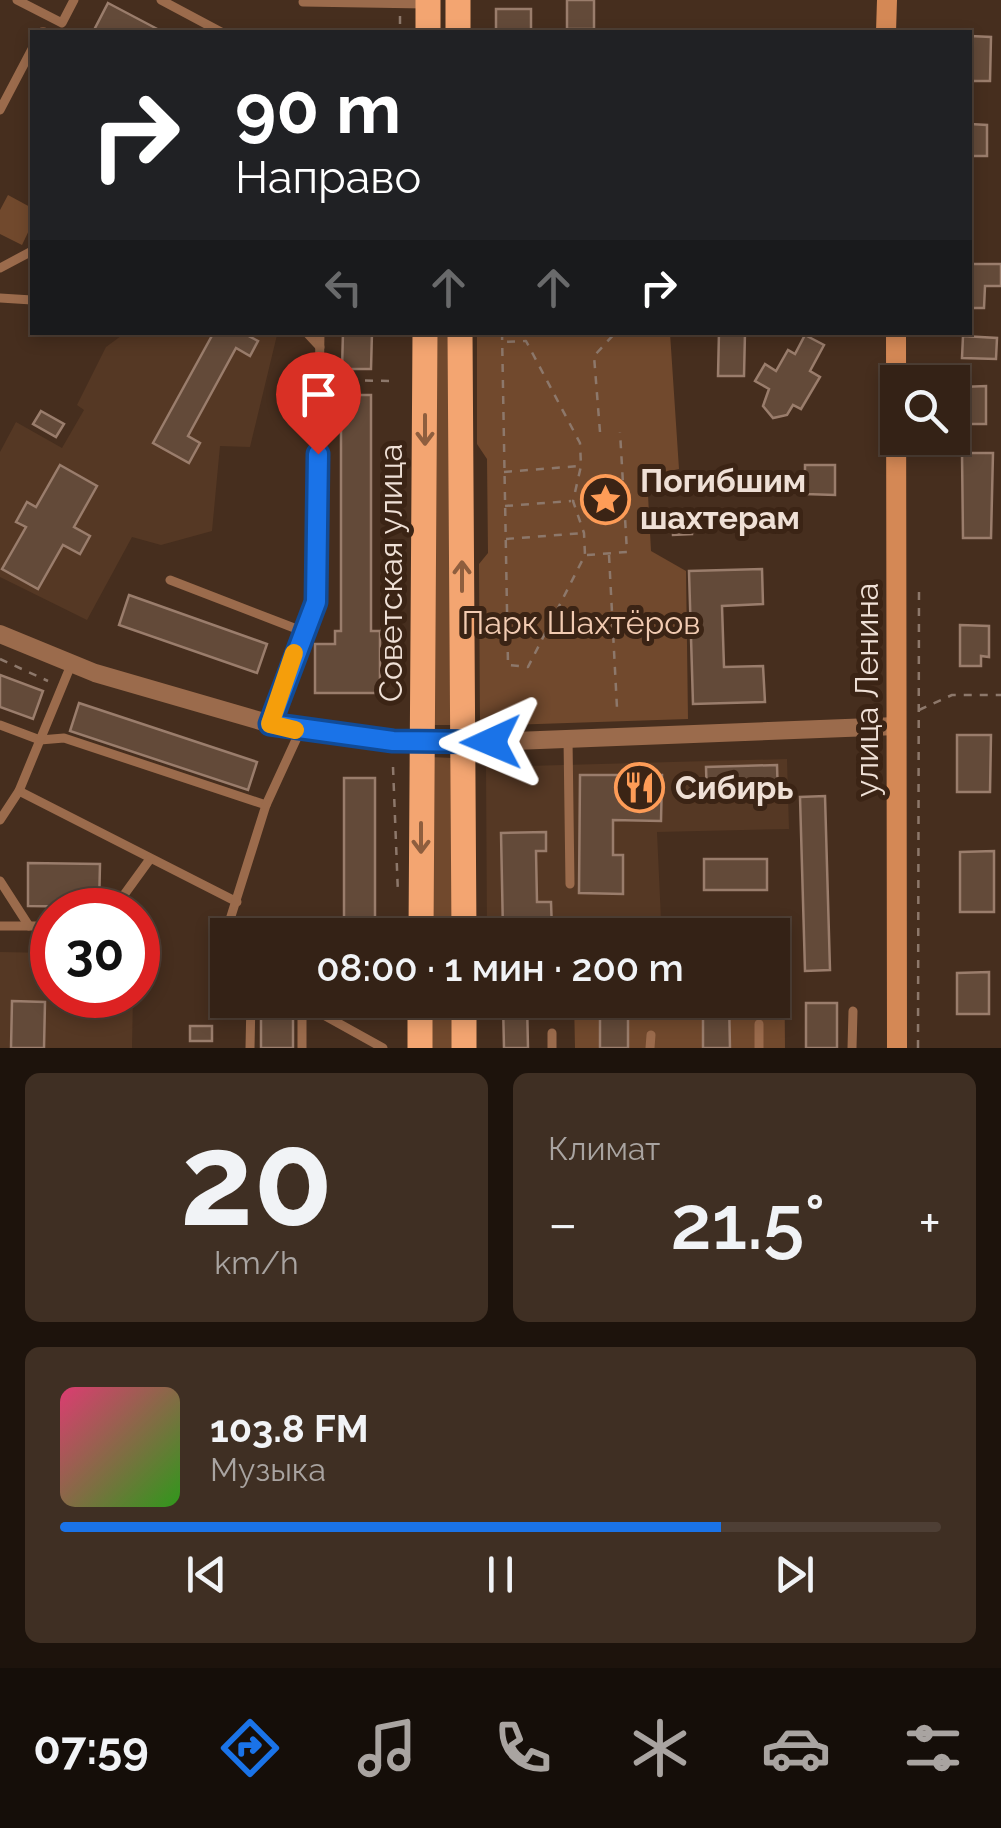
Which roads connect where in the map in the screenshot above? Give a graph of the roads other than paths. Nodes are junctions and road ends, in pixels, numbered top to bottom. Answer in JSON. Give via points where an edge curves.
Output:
{"nodes":[{"id":1,"x":18,"y":0,"type":"edge"},
{"id":2,"x":74,"y":0,"type":"edge"},
{"id":3,"x":160,"y":0,"type":"edge"},
{"id":4,"x":458,"y":0,"type":"edge"},
{"id":5,"x":887,"y":0,"type":"edge"},
{"id":6,"x":303,"y":2,"type":"dead end"},
{"id":7,"x":428,"y":2,"type":"edge"},
{"id":8,"x":217,"y":30,"type":"edge"},
{"id":9,"x":428,"y":30,"type":"edge"},
{"id":10,"x":458,"y":30,"type":"edge"},
{"id":11,"x":886,"y":30,"type":"edge"},
{"id":12,"x":30,"y":54,"type":"edge"},
{"id":13,"x":0,"y":110,"type":"edge"},
{"id":14,"x":30,"y":252,"type":"edge"},
{"id":15,"x":0,"y":268,"type":"edge"},
{"id":16,"x":0,"y":298,"type":"edge"},
{"id":17,"x":30,"y":300,"type":"edge"},
{"id":18,"x":309,"y":335,"type":"edge"},
{"id":19,"x":320,"y":335,"type":"edge"},
{"id":20,"x":426,"y":335,"type":"edge"},
{"id":21,"x":460,"y":335,"type":"edge"},
{"id":22,"x":896,"y":335,"type":"edge"},
{"id":23,"x":320,"y":347,"type":"junction"},
{"id":24,"x":170,"y":580,"type":"dead end"},
{"id":25,"x":302,"y":631,"type":"junction"},
{"id":26,"x":0,"y":634,"type":"edge"},
{"id":27,"x":71,"y":664,"type":"junction"},
{"id":28,"x":270,"y":724,"type":"junction"},
{"id":29,"x":0,"y":725,"type":"edge"},
{"id":30,"x":897,"y":726,"type":"junction"},
{"id":31,"x":300,"y":731,"type":"junction"},
{"id":32,"x":568,"y":739,"type":"junction"},
{"id":33,"x":40,"y":740,"type":"junction"},
{"id":34,"x":422,"y":742,"type":"junction"},
{"id":35,"x":463,"y":743,"type":"junction"},
{"id":36,"x":19,"y":791,"type":"junction"},
{"id":37,"x":266,"y":805,"type":"junction"},
{"id":38,"x":0,"y":820,"type":"edge"},
{"id":39,"x":150,"y":859,"type":"junction"},
{"id":40,"x":0,"y":881,"type":"edge"},
{"id":41,"x":570,"y":884,"type":"dead end"},
{"id":42,"x":129,"y":888,"type":"edge"},
{"id":43,"x":237,"y":902,"type":"junction"},
{"id":44,"x":233,"y":918,"type":"edge"},
{"id":45,"x":421,"y":918,"type":"edge"},
{"id":46,"x":464,"y":918,"type":"edge"},
{"id":47,"x":0,"y":926,"type":"edge"},
{"id":48,"x":28,"y":926,"type":"joint"},
{"id":49,"x":852,"y":1011,"type":"dead end"},
{"id":50,"x":250,"y":1018,"type":"edge"},
{"id":51,"x":302,"y":1018,"type":"edge"},
{"id":52,"x":330,"y":1018,"type":"edge"},
{"id":53,"x":420,"y":1018,"type":"edge"},
{"id":54,"x":464,"y":1018,"type":"edge"},
{"id":55,"x":759,"y":1024,"type":"dead end"},
{"id":56,"x":552,"y":1032,"type":"dead end"},
{"id":57,"x":650,"y":1035,"type":"dead end"},
{"id":58,"x":250,"y":1048,"type":"edge"},
{"id":59,"x":302,"y":1048,"type":"edge"},
{"id":60,"x":383,"y":1048,"type":"edge"},
{"id":61,"x":420,"y":1048,"type":"edge"},
{"id":62,"x":464,"y":1048,"type":"edge"},
{"id":63,"x":552,"y":1048,"type":"edge"},
{"id":64,"x":650,"y":1048,"type":"edge"},
{"id":65,"x":759,"y":1048,"type":"edge"},
{"id":66,"x":852,"y":1048,"type":"edge"},
{"id":67,"x":898,"y":1048,"type":"edge"}],
"edges":[{"from":1,"to":2,"type":"lane","via":[[62,23]]},
{"from":3,"to":8,"type":"lane"},
{"from":4,"to":10,"type":"main road"},
{"from":5,"to":11,"type":"street"},
{"from":6,"to":7,"type":"lane"},
{"from":7,"to":9,"type":"main road"},
{"from":12,"to":13,"type":"lane"},
{"from":14,"to":15,"type":"lane"},
{"from":16,"to":17,"type":"lane"},
{"from":18,"to":23,"type":"lane"},
{"from":19,"to":23,"type":"lane"},
{"from":20,"to":34,"type":"main road","name":"Советская улица","one_way":true},
{"from":35,"to":21,"type":"main road","one_way":true},
{"from":22,"to":30,"type":"street","name":"улица Ленина"},
{"from":23,"to":25,"type":"lane","via":[[316,602]]},
{"from":24,"to":25,"type":"lane"},
{"from":25,"to":28,"type":"lane"},
{"from":26,"to":27,"type":"street"},
{"from":27,"to":28,"type":"street"},
{"from":27,"to":33,"type":"lane"},
{"from":28,"to":31,"type":"street"},
{"from":29,"to":33,"type":"lane"},
{"from":30,"to":32,"type":"street"},
{"from":30,"to":67,"type":"street","name":"улица Ленина"},
{"from":31,"to":34,"type":"street"},
{"from":31,"to":37,"type":"lane"},
{"from":32,"to":35,"type":"street"},
{"from":32,"to":41,"type":"lane"},
{"from":33,"to":36,"type":"lane"},
{"from":33,"to":37,"type":"lane","via":[[64,738]]},
{"from":34,"to":35,"type":"street"},
{"from":34,"to":45,"type":"main road","name":"Советская улица","one_way":true},
{"from":35,"to":46,"type":"main road"},
{"from":36,"to":38,"type":"lane"},
{"from":36,"to":39,"type":"lane"},
{"from":37,"to":43,"type":"lane"},
{"from":39,"to":42,"type":"lane"},
{"from":39,"to":43,"type":"lane"},
{"from":40,"to":48,"type":"lane"},
{"from":43,"to":44,"type":"lane"},
{"from":47,"to":48,"type":"lane"},
{"from":49,"to":66,"type":"lane"},
{"from":50,"to":58,"type":"lane"},
{"from":51,"to":59,"type":"lane"},
{"from":52,"to":60,"type":"lane"},
{"from":53,"to":61,"type":"main road"},
{"from":54,"to":62,"type":"main road"},
{"from":55,"to":65,"type":"lane"},
{"from":56,"to":63,"type":"lane"},
{"from":57,"to":64,"type":"lane"}]}
